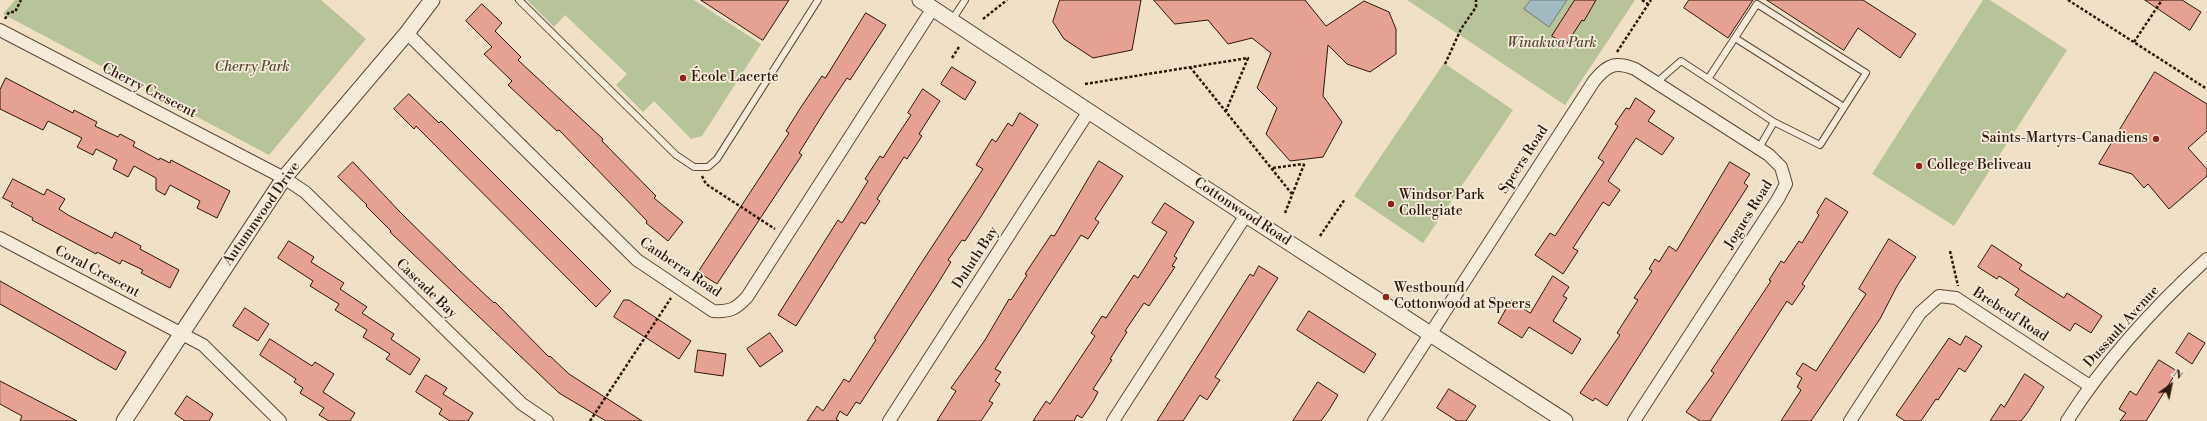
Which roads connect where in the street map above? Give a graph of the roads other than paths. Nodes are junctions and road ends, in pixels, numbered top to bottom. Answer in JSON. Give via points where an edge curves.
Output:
{"nodes":[{"id":1,"x":432,"y":0,"type":"edge"},
{"id":2,"x":519,"y":0,"type":"edge"},
{"id":3,"x":818,"y":0,"type":"edge"},
{"id":4,"x":920,"y":0,"type":"edge"},
{"id":5,"x":965,"y":0,"type":"edge"},
{"id":6,"x":933,"y":8,"type":"junction"},
{"id":7,"x":952,"y":20,"type":"junction"},
{"id":8,"x":2,"y":26,"type":"edge"},
{"id":9,"x":407,"y":33,"type":"junction"},
{"id":10,"x":1735,"y":38,"type":"junction"},
{"id":11,"x":1616,"y":64,"type":"joint"},
{"id":12,"x":1708,"y":79,"type":"junction"},
{"id":13,"x":1656,"y":83,"type":"junction"},
{"id":14,"x":1844,"y":108,"type":"junction"},
{"id":15,"x":1089,"y":111,"type":"junction"},
{"id":16,"x":1774,"y":122,"type":"junction"},
{"id":17,"x":1759,"y":148,"type":"junction"},
{"id":18,"x":284,"y":178,"type":"junction"},
{"id":19,"x":1246,"y":215,"type":"junction"},
{"id":20,"x":0,"y":238,"type":"edge"},
{"id":21,"x":2207,"y":259,"type":"edge"},
{"id":22,"x":181,"y":332,"type":"junction"},
{"id":23,"x":1430,"y":332,"type":"junction"},
{"id":24,"x":2090,"y":386,"type":"junction"},
{"id":25,"x":124,"y":421,"type":"edge"},
{"id":26,"x":280,"y":421,"type":"edge"},
{"id":27,"x":547,"y":421,"type":"edge"},
{"id":28,"x":889,"y":421,"type":"edge"},
{"id":29,"x":1113,"y":421,"type":"edge"},
{"id":30,"x":1374,"y":421,"type":"edge"},
{"id":31,"x":1566,"y":421,"type":"edge"},
{"id":32,"x":1634,"y":421,"type":"edge"},
{"id":33,"x":1850,"y":421,"type":"edge"},
{"id":34,"x":2067,"y":421,"type":"edge"}],
"edges":[{"from":1,"to":9,"type":"street","name":"Autumnwood Drive"},
{"from":2,"to":3,"type":"lane","via":[[676,155],[694,167],[708,167],[717,159]]},
{"from":4,"to":6,"type":"street","name":"Cottonwood Road"},
{"from":5,"to":7,"type":"lane"},
{"from":6,"to":7,"type":"street","name":"Cottonwood Road"},
{"from":6,"to":9,"type":"street","name":"Canberra Road","via":[[747,297],[738,307],[728,312],[713,311],[637,260]]},
{"from":7,"to":15,"type":"street","name":"Cottonwood Road"},
{"from":8,"to":18,"type":"street","name":"Cherry Crescent"},
{"from":9,"to":18,"type":"street","name":"Autumnwood Drive"},
{"from":10,"to":12,"type":"lane"},
{"from":10,"to":14,"type":"lane"},
{"from":10,"to":14,"type":"lane","via":[[1757,4],[1860,69],[1866,73]]},
{"from":11,"to":13,"type":"street","name":"Jogues Road","via":[[1635,69]]},
{"from":11,"to":23,"type":"street","name":"Speers Road","via":[[1603,70],[1594,81]]},
{"from":12,"to":13,"type":"lane","via":[[1681,61]]},
{"from":12,"to":16,"type":"lane"},
{"from":13,"to":17,"type":"street","name":"Jogues Road"},
{"from":14,"to":16,"type":"lane","via":[[1820,146]]},
{"from":15,"to":19,"type":"street","name":"Cottonwood Road"},
{"from":15,"to":28,"type":"street","name":"Duluth Bay"},
{"from":16,"to":17,"type":"lane"},
{"from":17,"to":32,"type":"street","name":"Jogues Road","via":[[1781,167],[1786,184]]},
{"from":18,"to":22,"type":"street","name":"Autumnwood Drive"},
{"from":18,"to":27,"type":"street","name":"Cascade Bay","via":[[305,192],[522,404]]},
{"from":19,"to":23,"type":"street","name":"Cottonwood Road"},
{"from":19,"to":29,"type":"street"},
{"from":20,"to":22,"type":"street","name":"Coral Crescent"},
{"from":21,"to":24,"type":"street","name":"Dussault Avenue","via":[[2145,318]]},
{"from":22,"to":25,"type":"street","name":"Autumnwood Drive"},
{"from":22,"to":26,"type":"street","via":[[203,345]]},
{"from":23,"to":30,"type":"street","name":"Speers Road"},
{"from":23,"to":31,"type":"street","name":"Cottonwood Road"},
{"from":24,"to":33,"type":"street","name":"Brebeuf Road","via":[[1956,298],[1939,296],[1920,313]]},
{"from":24,"to":34,"type":"street","name":"Dussault Avenue"}]}
